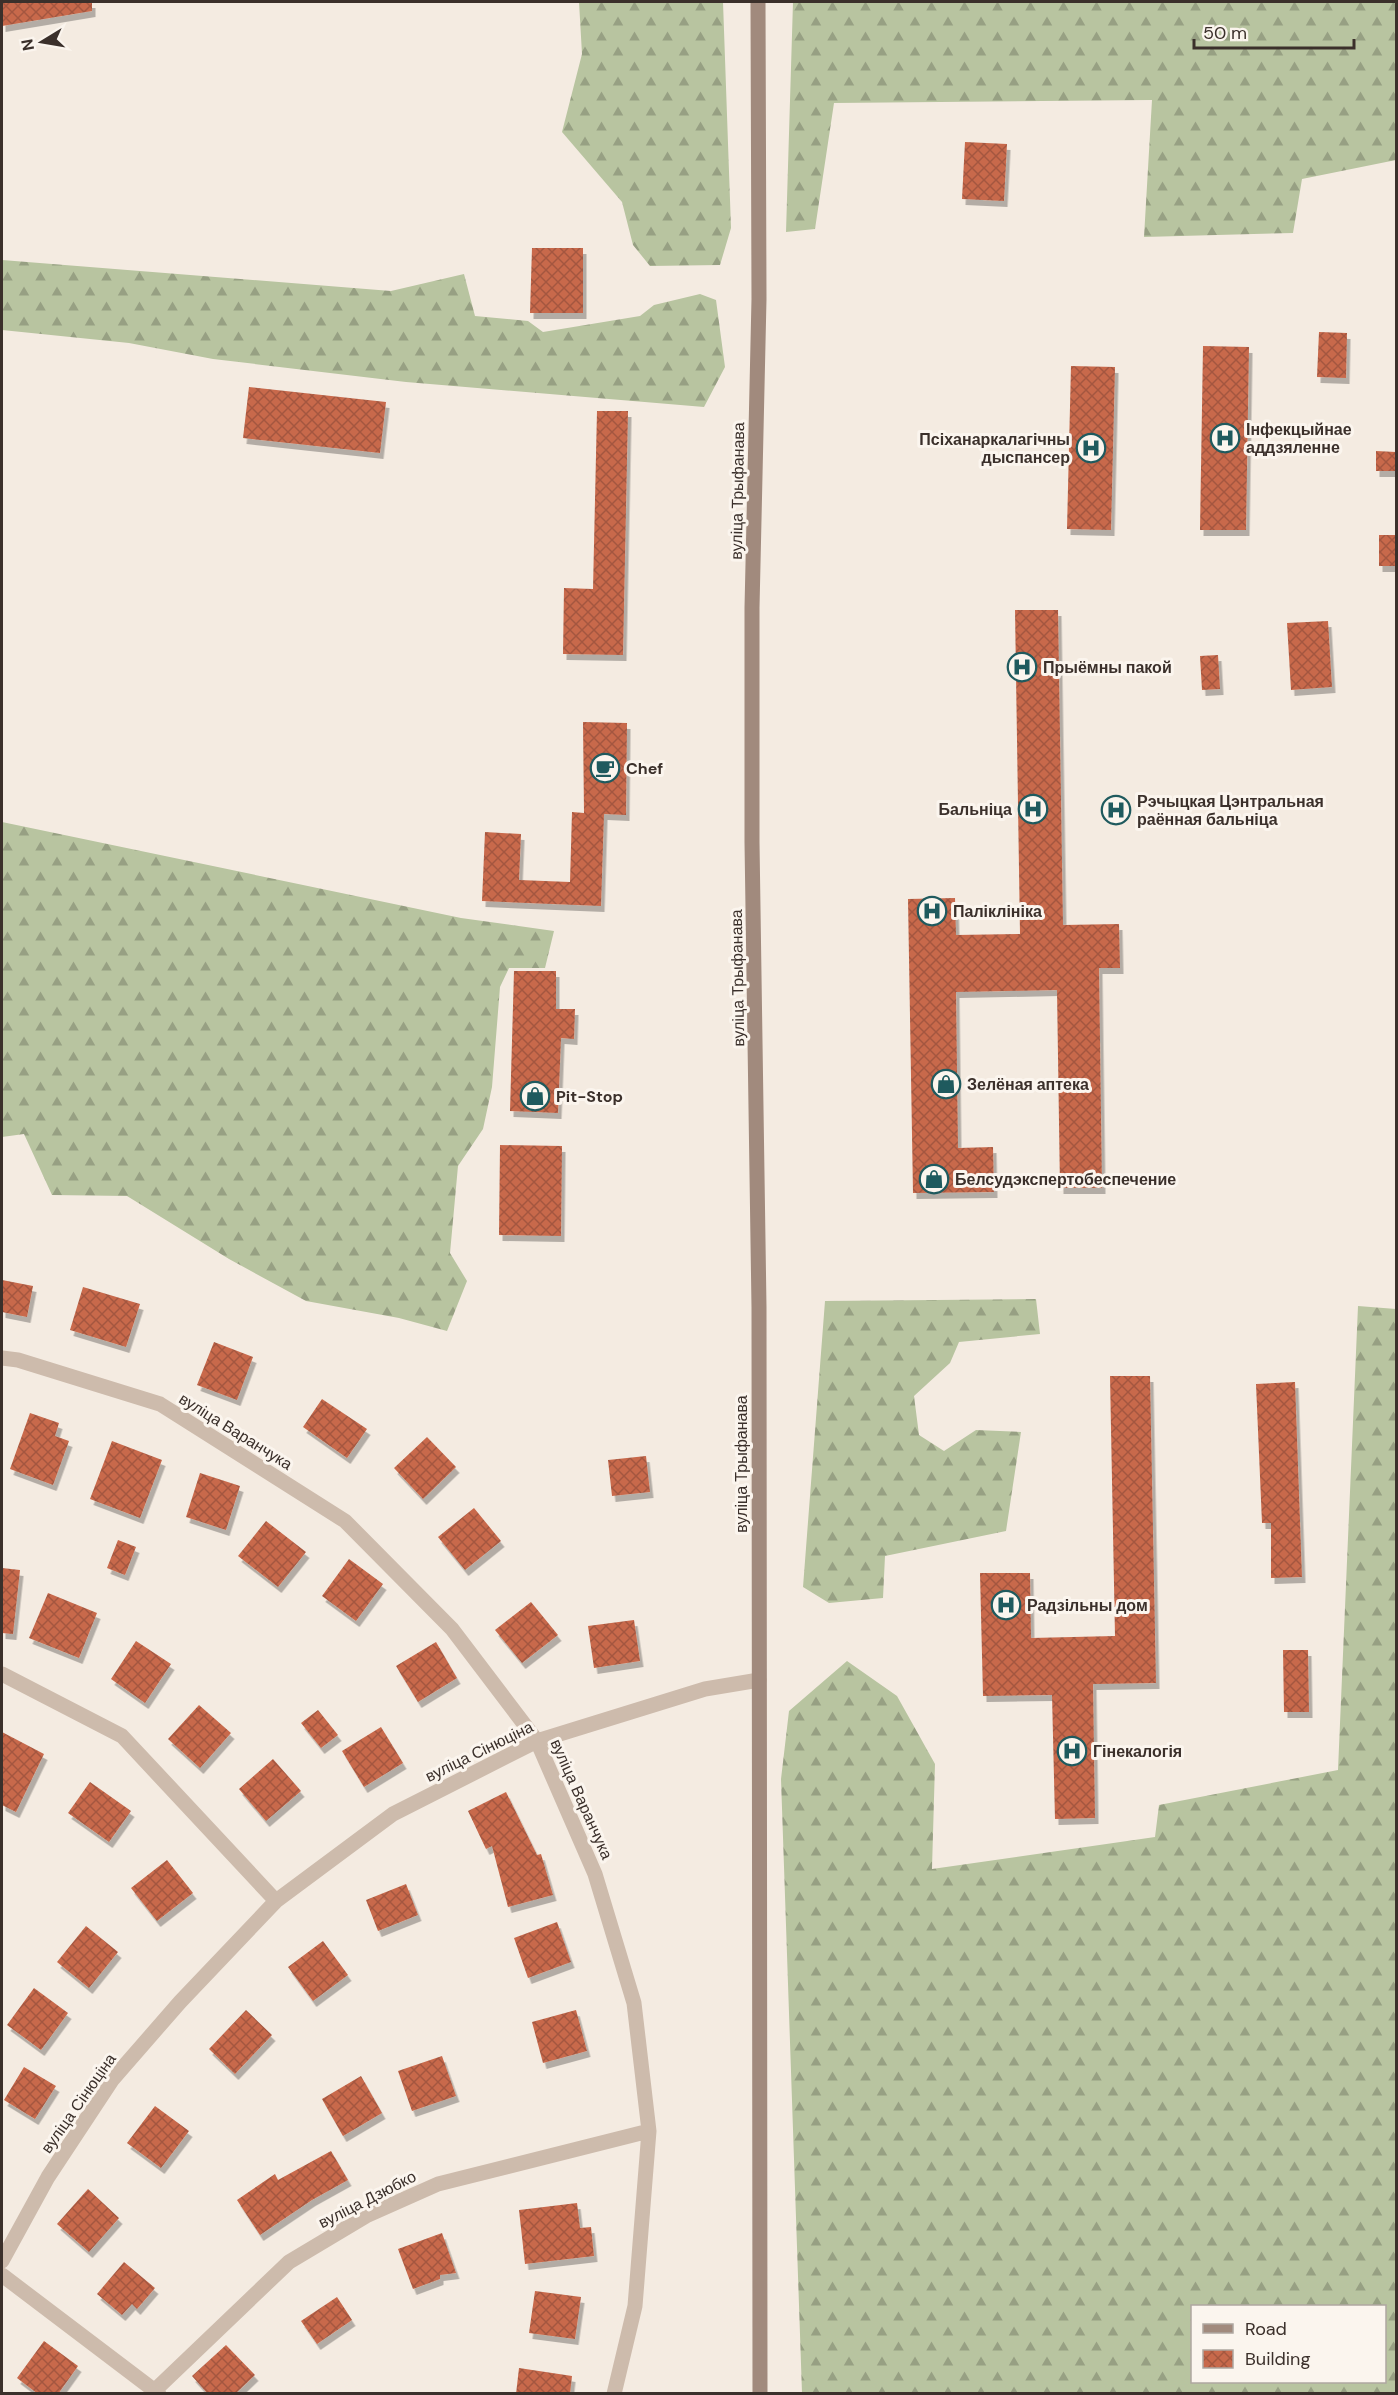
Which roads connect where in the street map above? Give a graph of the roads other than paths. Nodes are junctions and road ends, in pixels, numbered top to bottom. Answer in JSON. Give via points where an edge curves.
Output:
{"nodes":[{"id":1,"x":758,"y":2,"type":"edge"},
{"id":2,"x":2,"y":1358,"type":"edge"},
{"id":3,"x":2,"y":1674,"type":"edge"},
{"id":4,"x":759,"y":1680,"type":"junction"},
{"id":5,"x":537,"y":1741,"type":"junction"},
{"id":6,"x":276,"y":1901,"type":"junction"},
{"id":7,"x":649,"y":2131,"type":"junction"},
{"id":8,"x":2,"y":2261,"type":"edge"},
{"id":9,"x":2,"y":2275,"type":"edge"},
{"id":10,"x":155,"y":2392,"type":"edge"},
{"id":11,"x":614,"y":2394,"type":"edge"},
{"id":12,"x":760,"y":2394,"type":"edge"}],
"edges":[{"from":1,"to":4,"type":"street","name":"вуліца Трыфанава","via":[[759,299],[752,608],[752,842],[759,1307]]},
{"from":2,"to":5,"type":"street","name":"вуліца Варанчука","via":[[160,1404],[345,1521],[452,1629]]},
{"from":3,"to":6,"type":"street","via":[[122,1736]]},
{"from":4,"to":5,"type":"street","name":"вуліца Сінюціна","via":[[705,1689]]},
{"from":4,"to":12,"type":"street","name":"вуліца Трыфанава"},
{"from":5,"to":6,"type":"street","name":"вуліца Сінюціна","via":[[393,1814]]},
{"from":5,"to":7,"type":"street","name":"вуліца Варанчука","via":[[595,1874],[634,2003]]},
{"from":6,"to":8,"type":"street","name":"вуліца Сінюціна","via":[[112,2080],[48,2177]]},
{"from":7,"to":10,"type":"street","name":"вуліца Дзюбко","via":[[438,2184],[366,2216],[289,2262]]},
{"from":7,"to":11,"type":"street","name":"вуліца Варанчука","via":[[635,2306]]},
{"from":9,"to":10,"type":"street"}]}
